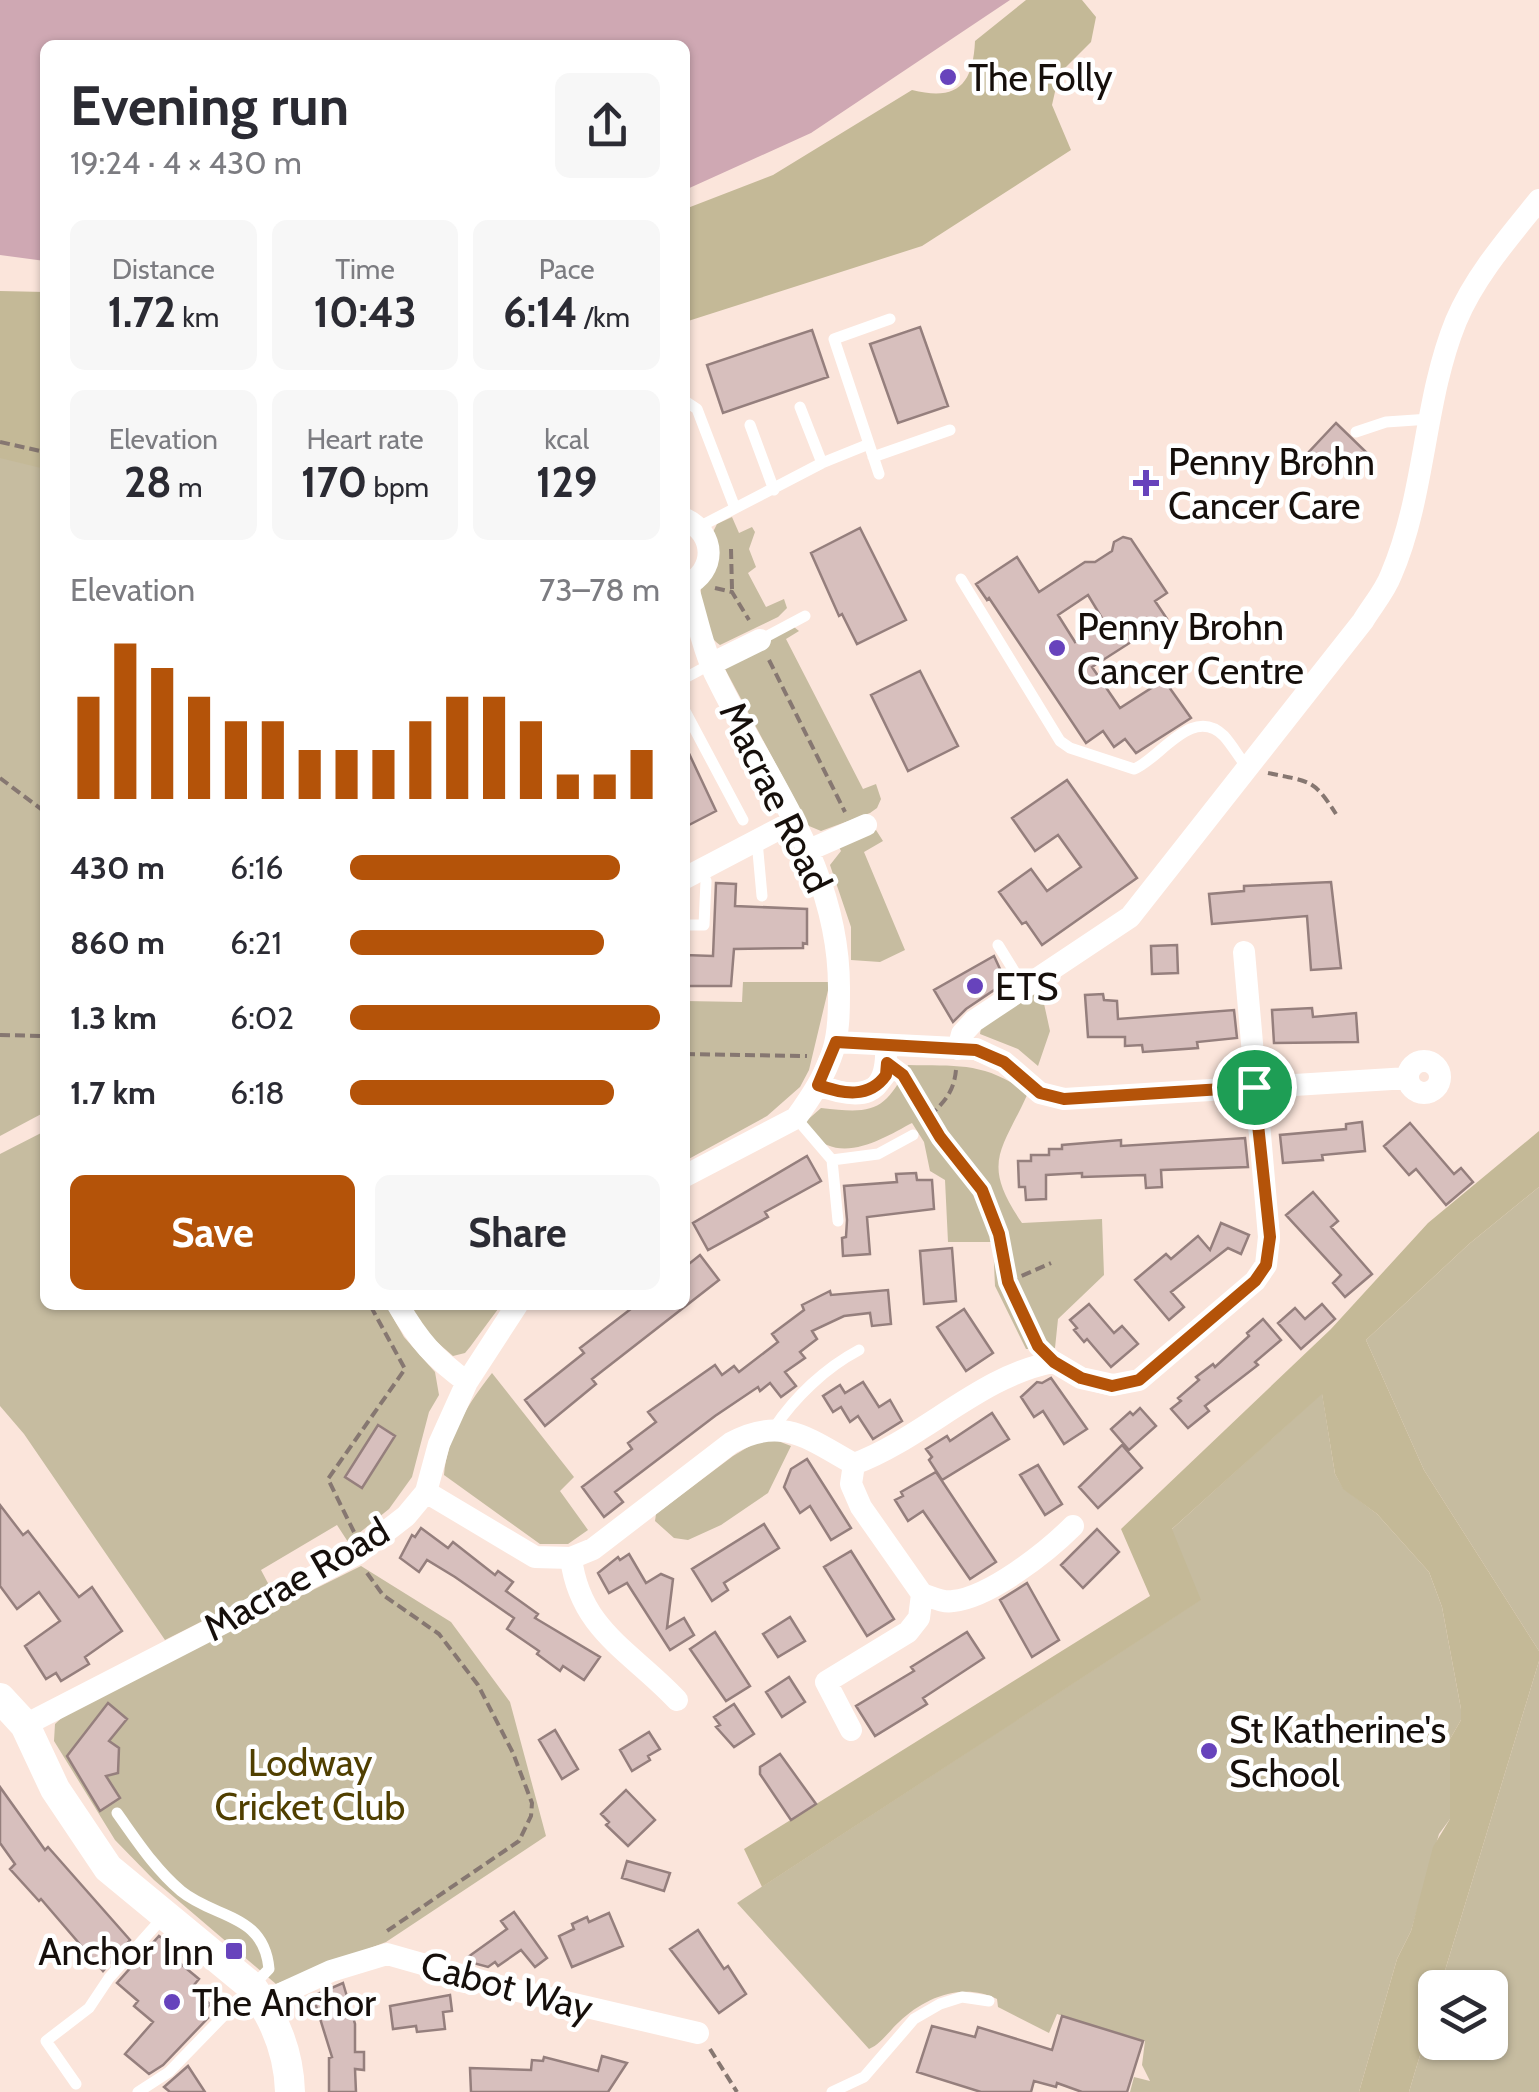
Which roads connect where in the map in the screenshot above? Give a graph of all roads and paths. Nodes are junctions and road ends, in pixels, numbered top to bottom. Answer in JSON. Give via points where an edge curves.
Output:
{"nodes":[{"id":1,"x":1539,"y":200,"type":"edge"},
{"id":2,"x":890,"y":319,"type":"dead end"},
{"id":3,"x":690,"y":404,"type":"edge"},
{"id":4,"x":800,"y":407,"type":"dead end"},
{"id":5,"x":1430,"y":419,"type":"junction"},
{"id":6,"x":750,"y":425,"type":"dead end"},
{"id":7,"x":950,"y":430,"type":"dead end"},
{"id":8,"x":1356,"y":432,"type":"dead end"},
{"id":9,"x":0,"y":442,"type":"edge"},
{"id":10,"x":871,"y":450,"type":"junction"},
{"id":11,"x":40,"y":451,"type":"edge"},
{"id":12,"x":822,"y":463,"type":"junction"},
{"id":13,"x":879,"y":474,"type":"dead end"},
{"id":14,"x":774,"y":490,"type":"junction"},
{"id":15,"x":736,"y":508,"type":"junction"},
{"id":16,"x":692,"y":523,"type":"edge"},
{"id":17,"x":960,"y":580,"type":"dead end"},
{"id":18,"x":690,"y":587,"type":"edge"},
{"id":19,"x":690,"y":589,"type":"edge"},
{"id":20,"x":690,"y":596,"type":"edge"},
{"id":21,"x":805,"y":616,"type":"dead end"},
{"id":22,"x":760,"y":640,"type":"junction"},
{"id":23,"x":711,"y":664,"type":"junction"},
{"id":24,"x":690,"y":675,"type":"edge"},
{"id":25,"x":690,"y":720,"type":"edge"},
{"id":26,"x":1250,"y":766,"type":"junction"},
{"id":27,"x":0,"y":778,"type":"edge"},
{"id":28,"x":40,"y":808,"type":"edge"},
{"id":29,"x":1336,"y":814,"type":"dead end"},
{"id":30,"x":743,"y":820,"type":"dead end"},
{"id":31,"x":794,"y":821,"type":"junction"},
{"id":32,"x":860,"y":828,"type":"joint"},
{"id":33,"x":757,"y":841,"type":"junction"},
{"id":34,"x":809,"y":850,"type":"junction"},
{"id":35,"x":693,"y":874,"type":"edge"},
{"id":36,"x":762,"y":896,"type":"dead end"},
{"id":37,"x":690,"y":925,"type":"edge"},
{"id":38,"x":998,"y":945,"type":"dead end"},
{"id":39,"x":1244,"y":952,"type":"dead end"},
{"id":40,"x":1024,"y":987,"type":"junction"},
{"id":41,"x":0,"y":1035,"type":"edge"},
{"id":42,"x":40,"y":1036,"type":"edge"},
{"id":43,"x":834,"y":1049,"type":"junction"},
{"id":44,"x":958,"y":1049,"type":"junction"},
{"id":45,"x":690,"y":1054,"type":"edge"},
{"id":46,"x":887,"y":1055,"type":"junction"},
{"id":47,"x":1408,"y":1078,"type":"dead end"},
{"id":48,"x":818,"y":1085,"type":"junction"},
{"id":49,"x":1254,"y":1087,"type":"junction"},
{"id":50,"x":930,"y":1116,"type":"junction"},
{"id":51,"x":796,"y":1118,"type":"junction"},
{"id":52,"x":914,"y":1135,"type":"dead end"},
{"id":53,"x":832,"y":1160,"type":"junction"},
{"id":54,"x":690,"y":1173,"type":"edge"},
{"id":55,"x":838,"y":1221,"type":"dead end"},
{"id":56,"x":1052,"y":1262,"type":"dead end"},
{"id":57,"x":1008,"y":1282,"type":"junction"},
{"id":58,"x":373,"y":1310,"type":"edge"},
{"id":59,"x":401,"y":1310,"type":"edge"},
{"id":60,"x":515,"y":1310,"type":"edge"},
{"id":61,"x":859,"y":1350,"type":"dead end"},
{"id":62,"x":1054,"y":1362,"type":"junction"},
{"id":63,"x":467,"y":1382,"type":"junction"},
{"id":64,"x":774,"y":1428,"type":"junction"},
{"id":65,"x":854,"y":1464,"type":"junction"},
{"id":66,"x":426,"y":1492,"type":"junction"},
{"id":67,"x":1073,"y":1526,"type":"dead end"},
{"id":68,"x":357,"y":1554,"type":"junction"},
{"id":69,"x":571,"y":1558,"type":"junction"},
{"id":70,"x":922,"y":1594,"type":"junction"},
{"id":71,"x":0,"y":1698,"type":"edge"},
{"id":72,"x":677,"y":1700,"type":"dead end"},
{"id":73,"x":25,"y":1725,"type":"junction"},
{"id":74,"x":852,"y":1730,"type":"dead end"},
{"id":75,"x":117,"y":1813,"type":"dead end"},
{"id":76,"x":165,"y":1915,"type":"junction"},
{"id":77,"x":383,"y":1934,"type":"dead end"},
{"id":78,"x":257,"y":1994,"type":"junction"},
{"id":79,"x":989,"y":2001,"type":"dead end"},
{"id":80,"x":698,"y":2033,"type":"joint"},
{"id":81,"x":76,"y":2084,"type":"dead end"},
{"id":82,"x":138,"y":2092,"type":"edge"},
{"id":83,"x":290,"y":2092,"type":"edge"},
{"id":84,"x":737,"y":2092,"type":"edge"},
{"id":85,"x":832,"y":2092,"type":"edge"}],
"edges":[{"from":1,"to":5,"type":"street","via":[[1457,318]]},
{"from":2,"to":10,"type":"lane","via":[[834,338]]},
{"from":3,"to":15,"type":"lane"},
{"from":4,"to":12,"type":"lane"},
{"from":5,"to":8,"type":"lane"},
{"from":5,"to":26,"type":"street","via":[[1390,580]]},
{"from":6,"to":14,"type":"lane"},
{"from":7,"to":10,"type":"lane"},
{"from":9,"to":11,"type":"path"},
{"from":10,"to":12,"type":"lane"},
{"from":10,"to":13,"type":"lane"},
{"from":12,"to":14,"type":"lane"},
{"from":14,"to":15,"type":"lane"},
{"from":15,"to":16,"type":"lane"},
{"from":16,"to":18,"type":"street","via":[[706,536],[709,559]]},
{"from":17,"to":26,"type":"lane","via":[[1070,748],[1134,769],[1186,730],[1201,728],[1223,736]]},
{"from":19,"to":22,"type":"path","via":[[732,592]]},
{"from":20,"to":23,"type":"street","name":"Macrae Road"},
{"from":21,"to":22,"type":"lane"},
{"from":22,"to":23,"type":"street"},
{"from":22,"to":32,"type":"path"},
{"from":23,"to":24,"type":"lane"},
{"from":23,"to":31,"type":"street","name":"Macrae Road"},
{"from":25,"to":30,"type":"lane"},
{"from":26,"to":29,"type":"path","via":[[1312,782]]},
{"from":26,"to":40,"type":"street","via":[[1130,917]]},
{"from":27,"to":28,"type":"path"},
{"from":31,"to":33,"type":"street"},
{"from":31,"to":34,"type":"street","name":"Macrae Road"},
{"from":32,"to":34,"type":"street"},
{"from":33,"to":35,"type":"street"},
{"from":33,"to":36,"type":"lane"},
{"from":34,"to":43,"type":"street","name":"Macrae Road","via":[[840,956]]},
{"from":35,"to":37,"type":"lane","via":[[706,881],[704,926]]},
{"from":38,"to":40,"type":"lane"},
{"from":39,"to":49,"type":"street"},
{"from":40,"to":44,"type":"street","via":[[974,1021]]},
{"from":41,"to":42,"type":"path"},
{"from":43,"to":45,"type":"path"},
{"from":43,"to":46,"type":"street"},
{"from":43,"to":48,"type":"street","name":"Macrae Road"},
{"from":44,"to":46,"type":"street"},
{"from":44,"to":49,"type":"street","via":[[989,1053],[1040,1093],[1064,1099]]},
{"from":44,"to":50,"type":"path","via":[[954,1086]]},
{"from":46,"to":48,"type":"street","via":[[886,1075],[869,1090],[846,1093]]},
{"from":46,"to":50,"type":"path"},
{"from":47,"to":49,"type":"street"},
{"from":48,"to":51,"type":"street","name":"Macrae Road"},
{"from":49,"to":62,"type":"street","via":[[1270,1237],[1266,1265],[1255,1281],[1139,1380],[1112,1386]]},
{"from":50,"to":57,"type":"path","via":[[982,1190]]},
{"from":51,"to":53,"type":"lane"},
{"from":51,"to":54,"type":"street","name":"Macrae Road"},
{"from":52,"to":53,"type":"lane","via":[[878,1154]]},
{"from":53,"to":55,"type":"lane"},
{"from":56,"to":57,"type":"path"},
{"from":57,"to":62,"type":"path","via":[[1038,1346]]},
{"from":58,"to":68,"type":"path","via":[[404,1369],[328,1479],[356,1536]]},
{"from":59,"to":63,"type":"street","via":[[436,1360]]},
{"from":60,"to":63,"type":"street","name":"Macrae Road"},
{"from":61,"to":64,"type":"lane","via":[[824,1374]]},
{"from":62,"to":65,"type":"street","via":[[1026,1367],[886,1452]]},
{"from":63,"to":66,"type":"street","name":"Macrae Road"},
{"from":64,"to":65,"type":"street"},
{"from":64,"to":69,"type":"street","via":[[732,1444],[593,1549]]},
{"from":65,"to":70,"type":"street","via":[[852,1484],[861,1507]]},
{"from":66,"to":68,"type":"street","name":"Macrae Road"},
{"from":66,"to":69,"type":"street","via":[[535,1556]]},
{"from":67,"to":70,"type":"street","via":[[1045,1554],[975,1594],[950,1602]]},
{"from":68,"to":73,"type":"street","name":"Macrae Road"},
{"from":68,"to":77,"type":"path","via":[[383,1595],[439,1634],[478,1685],[532,1803],[519,1842]]},
{"from":69,"to":72,"type":"street","via":[[574,1585],[592,1622]]},
{"from":70,"to":74,"type":"street","via":[[919,1618],[908,1632],[826,1682]]},
{"from":71,"to":73,"type":"street"},
{"from":73,"to":76,"type":"street","via":[[55,1789],[108,1868]]},
{"from":75,"to":78,"type":"lane","via":[[152,1864],[186,1895],[258,1936],[269,1969]]},
{"from":76,"to":78,"type":"street"},
{"from":76,"to":81,"type":"lane","via":[[89,2008],[46,2042]]},
{"from":78,"to":80,"type":"street","name":"Cabot Way","via":[[387,1954]]},
{"from":78,"to":82,"type":"lane"},
{"from":78,"to":83,"type":"street","via":[[284,2048]]},
{"from":79,"to":85,"type":"lane","via":[[962,1996],[940,2004],[914,2020],[864,2077]]},
{"from":80,"to":84,"type":"path"}]}
